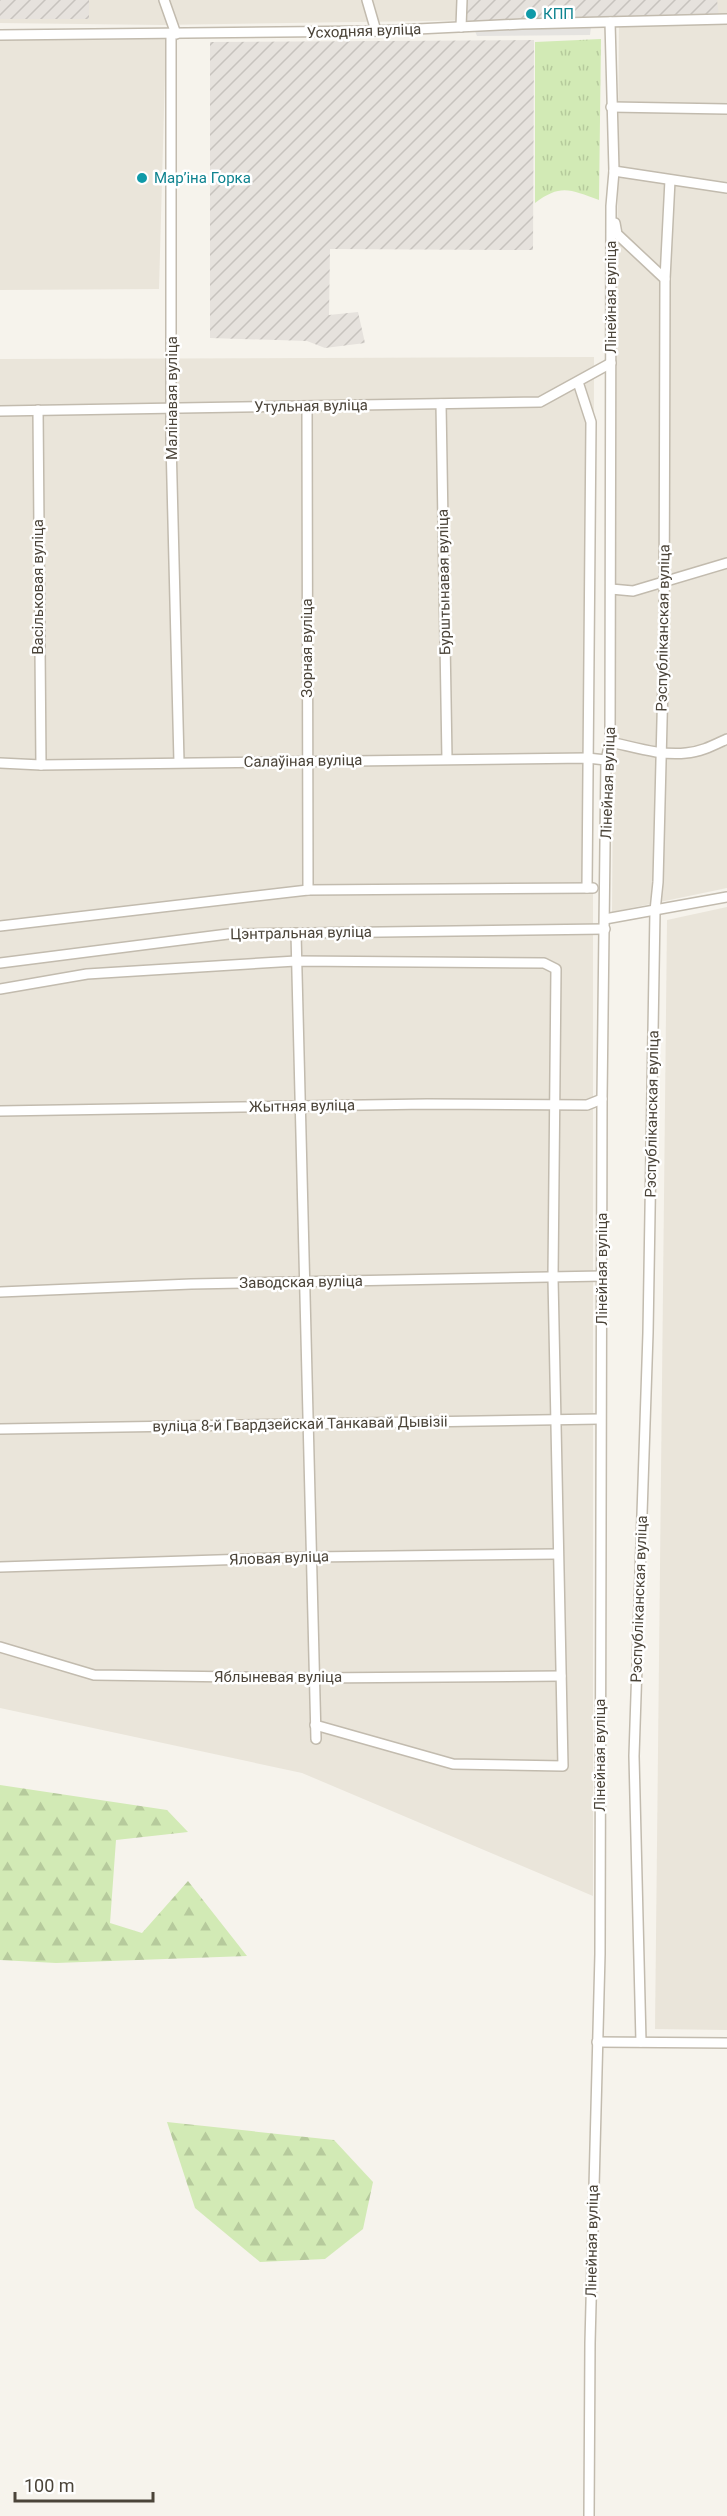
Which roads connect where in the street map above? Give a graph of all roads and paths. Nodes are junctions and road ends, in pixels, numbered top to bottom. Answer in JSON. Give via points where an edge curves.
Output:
{"nodes":[{"id":1,"x":164,"y":0,"type":"edge"},
{"id":2,"x":367,"y":0,"type":"edge"},
{"id":3,"x":462,"y":0,"type":"edge"},
{"id":4,"x":727,"y":19,"type":"edge"},
{"id":5,"x":610,"y":22,"type":"junction"},
{"id":6,"x":461,"y":27,"type":"junction"},
{"id":7,"x":376,"y":32,"type":"junction"},
{"id":8,"x":0,"y":34,"type":"edge"},
{"id":9,"x":173,"y":34,"type":"junction"},
{"id":10,"x":611,"y":107,"type":"junction"},
{"id":11,"x":727,"y":109,"type":"edge"},
{"id":12,"x":614,"y":171,"type":"junction"},
{"id":13,"x":670,"y":180,"type":"junction"},
{"id":14,"x":727,"y":188,"type":"edge"},
{"id":15,"x":611,"y":206,"type":"junction"},
{"id":16,"x":665,"y":279,"type":"junction"},
{"id":17,"x":611,"y":363,"type":"junction"},
{"id":18,"x":578,"y":382,"type":"junction"},
{"id":19,"x":441,"y":404,"type":"junction"},
{"id":20,"x":307,"y":406,"type":"junction"},
{"id":21,"x":171,"y":408,"type":"junction"},
{"id":22,"x":38,"y":410,"type":"junction"},
{"id":23,"x":0,"y":411,"type":"edge"},
{"id":24,"x":727,"y":563,"type":"edge"},
{"id":25,"x":663,"y":584,"type":"junction"},
{"id":26,"x":611,"y":590,"type":"junction"},
{"id":27,"x":727,"y":739,"type":"edge"},
{"id":28,"x":610,"y":742,"type":"junction"},
{"id":29,"x":660,"y":752,"type":"junction"},
{"id":30,"x":587,"y":758,"type":"junction"},
{"id":31,"x":447,"y":759,"type":"junction"},
{"id":32,"x":606,"y":759,"type":"junction"},
{"id":33,"x":307,"y":761,"type":"junction"},
{"id":34,"x":179,"y":762,"type":"junction"},
{"id":35,"x":0,"y":763,"type":"edge"},
{"id":36,"x":41,"y":765,"type":"junction"},
{"id":37,"x":308,"y":890,"type":"junction"},
{"id":38,"x":727,"y":897,"type":"edge"},
{"id":39,"x":655,"y":911,"type":"junction"},
{"id":40,"x":605,"y":924,"type":"junction"},
{"id":41,"x":0,"y":926,"type":"edge"},
{"id":42,"x":296,"y":933,"type":"junction"},
{"id":43,"x":296,"y":962,"type":"junction"},
{"id":44,"x":0,"y":963,"type":"edge"},
{"id":45,"x":0,"y":989,"type":"edge"},
{"id":46,"x":602,"y":1099,"type":"junction"},
{"id":47,"x":554,"y":1105,"type":"junction"},
{"id":48,"x":300,"y":1106,"type":"junction"},
{"id":49,"x":0,"y":1111,"type":"edge"},
{"id":50,"x":603,"y":1276,"type":"junction"},
{"id":51,"x":553,"y":1278,"type":"junction"},
{"id":52,"x":304,"y":1282,"type":"junction"},
{"id":53,"x":0,"y":1292,"type":"edge"},
{"id":54,"x":555,"y":1419,"type":"junction"},
{"id":55,"x":600,"y":1419,"type":"junction"},
{"id":56,"x":308,"y":1424,"type":"junction"},
{"id":57,"x":0,"y":1429,"type":"edge"},
{"id":58,"x":558,"y":1554,"type":"junction"},
{"id":59,"x":311,"y":1557,"type":"junction"},
{"id":60,"x":0,"y":1567,"type":"edge"},
{"id":61,"x":0,"y":1647,"type":"edge"},
{"id":62,"x":561,"y":1676,"type":"junction"},
{"id":63,"x":314,"y":1678,"type":"junction"},
{"id":64,"x":315,"y":1725,"type":"junction"},
{"id":65,"x":315,"y":1739,"type":"dead end"},
{"id":66,"x":597,"y":2042,"type":"junction"},
{"id":67,"x":641,"y":2042,"type":"junction"},
{"id":68,"x":727,"y":2043,"type":"edge"},
{"id":69,"x":589,"y":2516,"type":"edge"}],
"edges":[{"from":1,"to":9,"type":"street","name":"Малінавая вуліца"},
{"from":2,"to":7,"type":"street"},
{"from":3,"to":6,"type":"street"},
{"from":4,"to":5,"type":"street","name":"Усходняя вуліца"},
{"from":5,"to":6,"type":"street","name":"Усходняя вуліца"},
{"from":5,"to":10,"type":"street","name":"Лінейная вуліца"},
{"from":6,"to":7,"type":"street","name":"Усходняя вуліца"},
{"from":7,"to":9,"type":"street","name":"Усходняя вуліца"},
{"from":8,"to":9,"type":"street","name":"Усходняя вуліца"},
{"from":9,"to":21,"type":"street","name":"Малінавая вуліца"},
{"from":10,"to":11,"type":"street"},
{"from":10,"to":12,"type":"street","name":"Лінейная вуліца"},
{"from":12,"to":13,"type":"street"},
{"from":12,"to":15,"type":"street","name":"Лінейная вуліца"},
{"from":13,"to":14,"type":"street"},
{"from":13,"to":16,"type":"street","name":"Рэспубліканская вуліца"},
{"from":15,"to":16,"type":"street","via":[[617,234]]},
{"from":15,"to":17,"type":"street","name":"Лінейная вуліца"},
{"from":16,"to":25,"type":"street","name":"Рэспубліканская вуліца"},
{"from":17,"to":18,"type":"street","name":"Утульная вуліца"},
{"from":17,"to":26,"type":"street","name":"Лінейная вуліца"},
{"from":18,"to":19,"type":"street","name":"Утульная вуліца","via":[[540,402]]},
{"from":18,"to":30,"type":"street","name":"Лінейная вуліца","via":[[591,422]]},
{"from":19,"to":20,"type":"street","name":"Утульная вуліца"},
{"from":19,"to":31,"type":"street","name":"Бурштынавая вуліца"},
{"from":20,"to":21,"type":"street","name":"Утульная вуліца"},
{"from":20,"to":33,"type":"street","name":"Зорная вуліца"},
{"from":21,"to":22,"type":"street","name":"Утульная вуліца"},
{"from":21,"to":34,"type":"street","name":"Малінавая вуліца"},
{"from":22,"to":23,"type":"street","name":"Утульная вуліца"},
{"from":22,"to":36,"type":"street","name":"Васільковая вуліца"},
{"from":24,"to":25,"type":"street"},
{"from":25,"to":26,"type":"street","via":[[633,591]]},
{"from":25,"to":29,"type":"street","name":"Рэспубліканская вуліца"},
{"from":26,"to":28,"type":"street","name":"Лінейная вуліца"},
{"from":27,"to":29,"type":"street","via":[[686,754]]},
{"from":28,"to":29,"type":"street"},
{"from":28,"to":32,"type":"street","name":"Лінейная вуліца"},
{"from":29,"to":39,"type":"street","name":"Рэспубліканская вуліца"},
{"from":30,"to":31,"type":"street","name":"Салаўіная вуліца"},
{"from":30,"to":32,"type":"street","name":"Салаўіная вуліца"},
{"from":30,"to":37,"type":"street","name":"Лінейная вуліца","via":[[590,888]]},
{"from":31,"to":33,"type":"street","name":"Салаўіная вуліца"},
{"from":32,"to":40,"type":"street","name":"Лінейная вуліца"},
{"from":33,"to":34,"type":"street","name":"Салаўіная вуліца"},
{"from":33,"to":37,"type":"street","name":"Зорная вуліца"},
{"from":34,"to":36,"type":"street","name":"Салаўіная вуліца"},
{"from":35,"to":36,"type":"street","name":"Салаўіная вуліца"},
{"from":37,"to":41,"type":"street"},
{"from":38,"to":39,"type":"street","name":"Цэнтральная вуліца"},
{"from":39,"to":40,"type":"street","name":"Цэнтральная вуліца"},
{"from":39,"to":67,"type":"street","name":"Рэспубліканская вуліца","via":[[648,1321],[634,1756]]},
{"from":40,"to":42,"type":"street","name":"Цэнтральная вуліца"},
{"from":40,"to":46,"type":"street","name":"Лінейная вуліца"},
{"from":42,"to":43,"type":"street"},
{"from":42,"to":44,"type":"street","name":"Цэнтральная вуліца","via":[[228,934]]},
{"from":43,"to":45,"type":"street","via":[[87,974]]},
{"from":43,"to":47,"type":"street","via":[[544,963],[556,969]]},
{"from":43,"to":48,"type":"street"},
{"from":46,"to":47,"type":"street","name":"Жытняя вуліца","via":[[587,1105]]},
{"from":46,"to":50,"type":"street","name":"Лінейная вуліца"},
{"from":47,"to":48,"type":"street","name":"Жытняя вуліца"},
{"from":47,"to":51,"type":"street"},
{"from":48,"to":49,"type":"street","name":"Жытняя вуліца"},
{"from":48,"to":52,"type":"street"},
{"from":50,"to":51,"type":"street","name":"Заводская вуліца"},
{"from":50,"to":55,"type":"street","name":"Лінейная вуліца"},
{"from":51,"to":52,"type":"street","name":"Заводская вуліца"},
{"from":51,"to":54,"type":"street"},
{"from":52,"to":53,"type":"street","name":"Заводская вуліца"},
{"from":52,"to":56,"type":"street"},
{"from":54,"to":55,"type":"street","name":"вуліца 8-й Гвардзейскай Танкавай Дывізіі"},
{"from":54,"to":56,"type":"street","name":"вуліца 8-й Гвардзейскай Танкавай Дывізіі"},
{"from":54,"to":58,"type":"street"},
{"from":55,"to":66,"type":"street","name":"Лінейная вуліца"},
{"from":56,"to":57,"type":"street","name":"вуліца 8-й Гвардзейскай Танкавай Дывізіі"},
{"from":56,"to":59,"type":"street"},
{"from":58,"to":59,"type":"street","name":"Яловая вуліца"},
{"from":58,"to":62,"type":"street"},
{"from":59,"to":60,"type":"street","name":"Яловая вуліца"},
{"from":59,"to":63,"type":"street"},
{"from":61,"to":63,"type":"street","name":"Яблыневая вуліца","via":[[94,1675]]},
{"from":62,"to":63,"type":"street","name":"Яблыневая вуліца"},
{"from":62,"to":64,"type":"street","via":[[563,1766],[453,1764]]},
{"from":63,"to":64,"type":"street"},
{"from":64,"to":65,"type":"street"},
{"from":66,"to":67,"type":"street"},
{"from":66,"to":69,"type":"street","name":"Лінейная вуліца"},
{"from":67,"to":68,"type":"street"}]}
